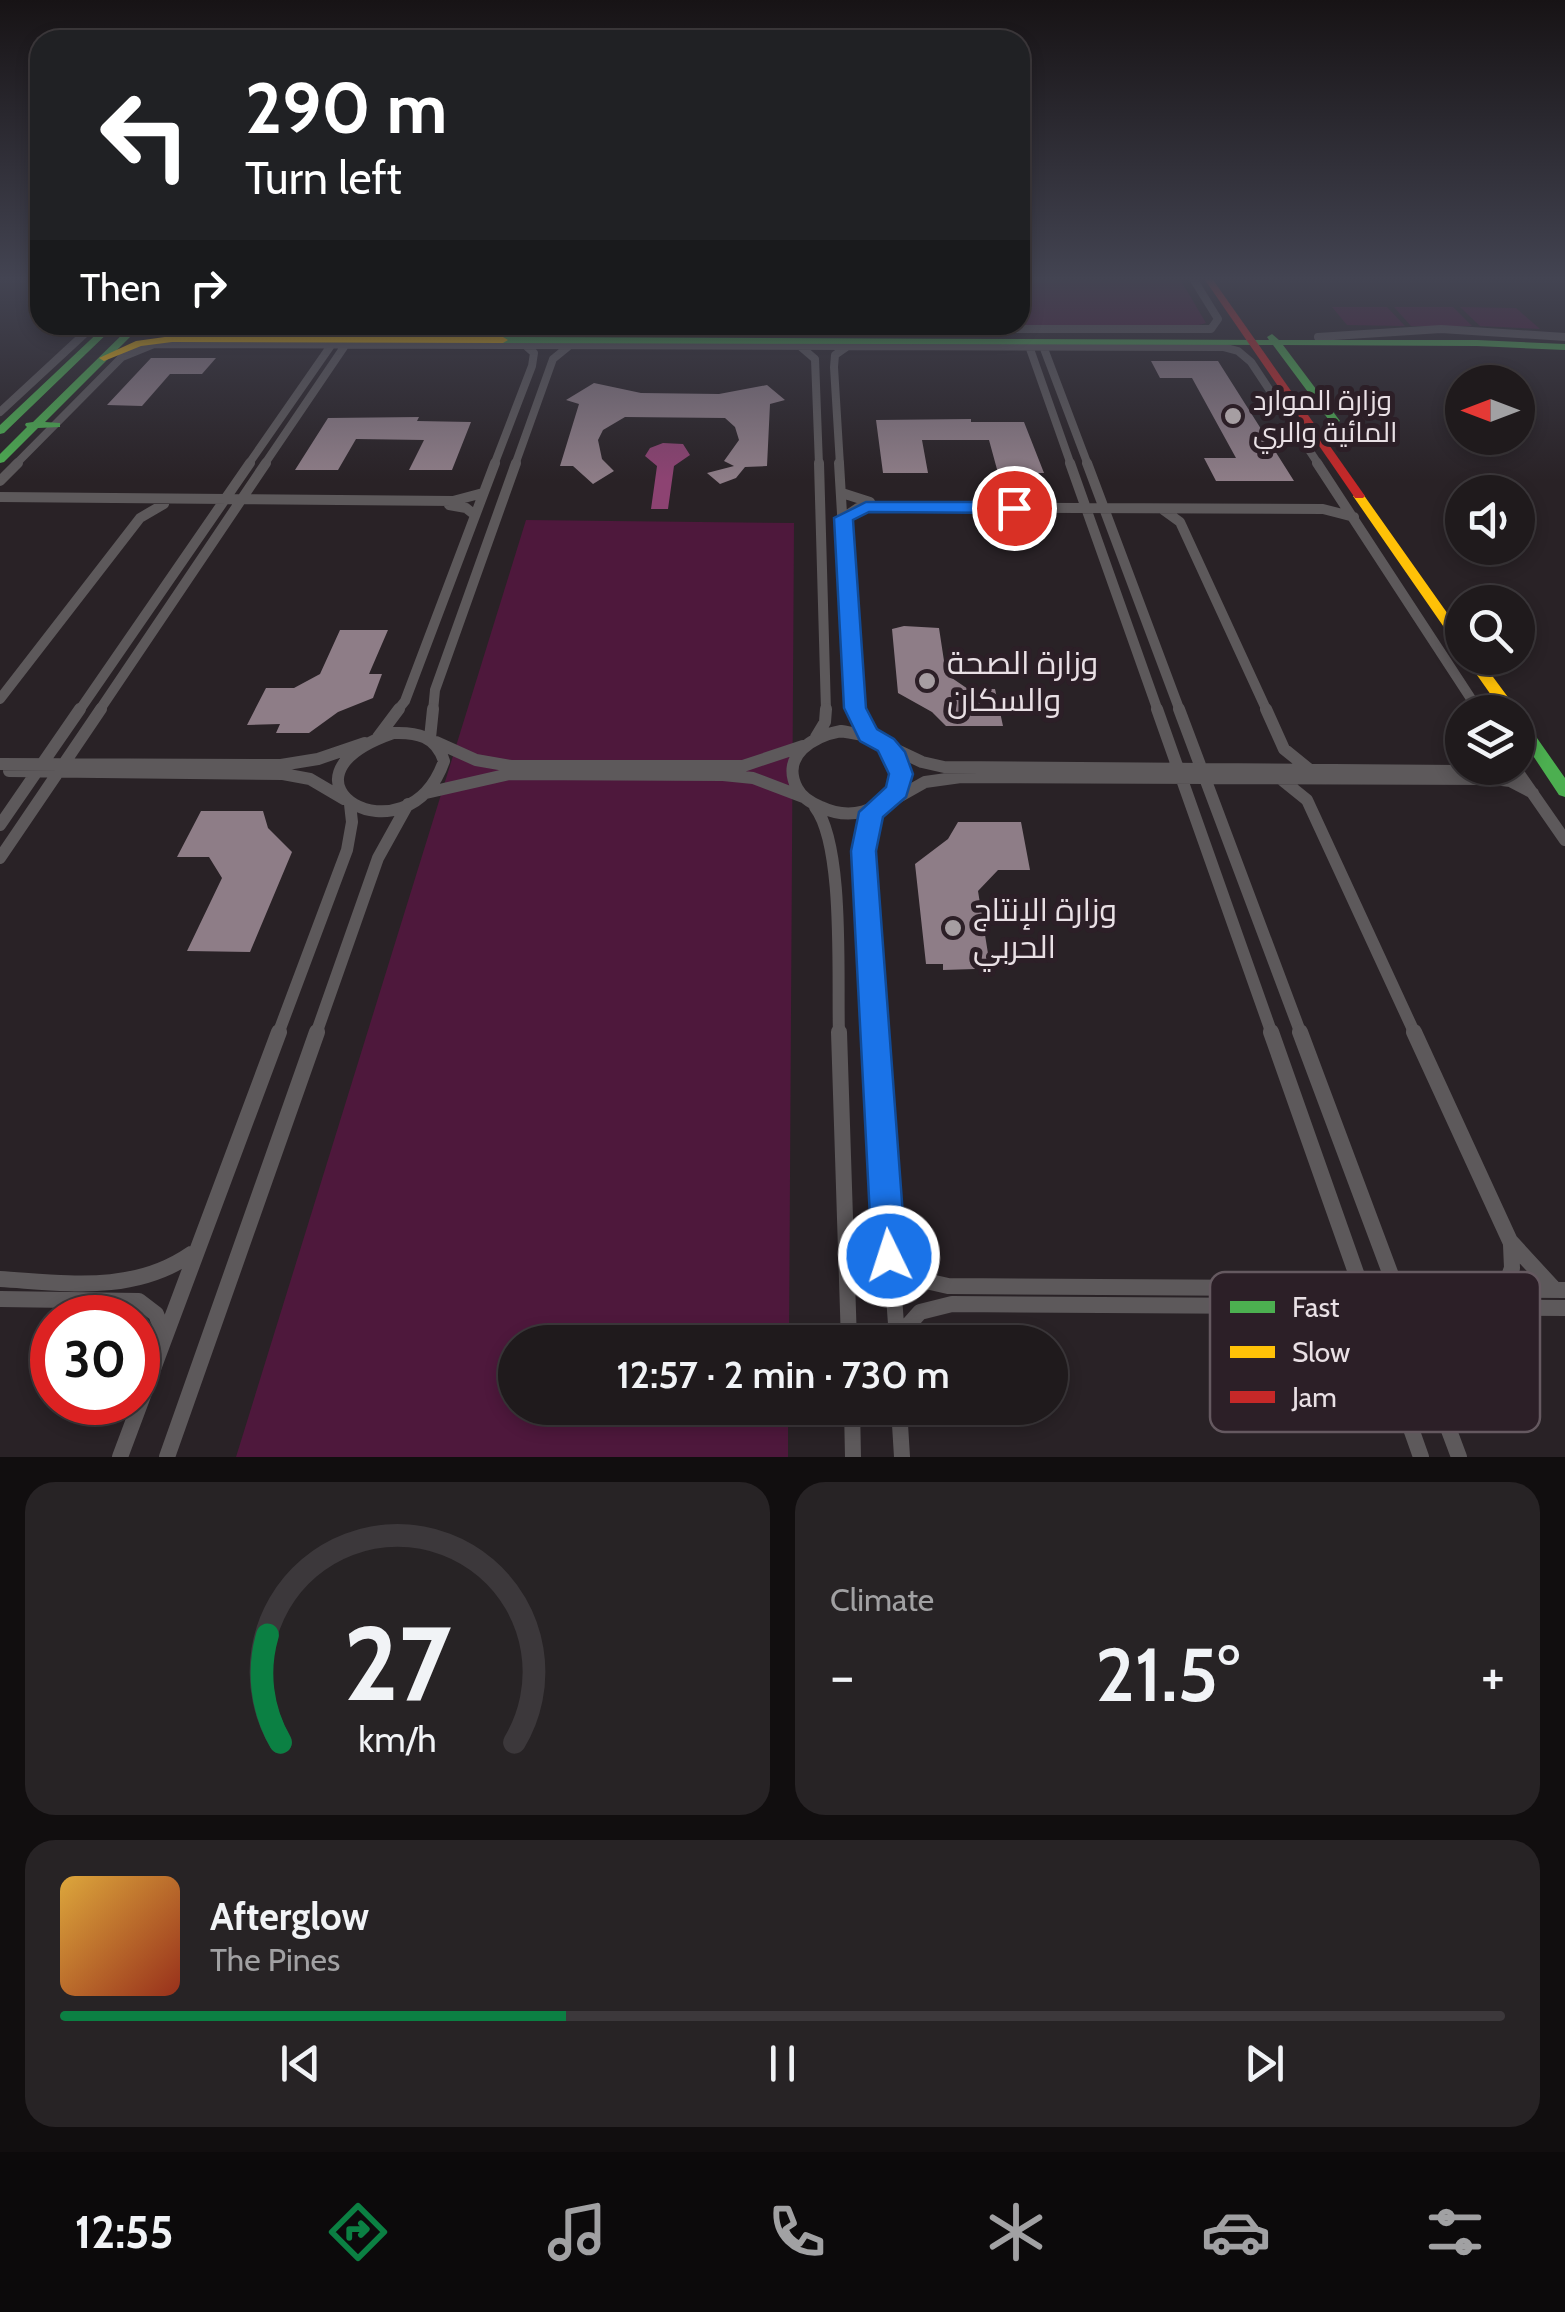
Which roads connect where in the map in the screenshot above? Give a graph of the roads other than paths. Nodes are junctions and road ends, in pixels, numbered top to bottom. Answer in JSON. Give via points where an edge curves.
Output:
{"nodes":[{"id":1,"x":74,"y":345,"type":"edge"},
{"id":2,"x":90,"y":345,"type":"edge"},
{"id":3,"x":117,"y":345,"type":"edge"},
{"id":4,"x":129,"y":345,"type":"edge"},
{"id":5,"x":150,"y":345,"type":"edge"},
{"id":6,"x":331,"y":345,"type":"edge"},
{"id":7,"x":345,"y":345,"type":"edge"},
{"id":8,"x":486,"y":345,"type":"edge"},
{"id":9,"x":573,"y":345,"type":"joint"},
{"id":10,"x":795,"y":345,"type":"edge"},
{"id":11,"x":837,"y":345,"type":"edge"},
{"id":12,"x":1055,"y":345,"type":"edge"},
{"id":13,"x":1209,"y":345,"type":"edge"},
{"id":14,"x":1254,"y":345,"type":"edge"},
{"id":15,"x":1278,"y":345,"type":"edge"},
{"id":16,"x":849,"y":346,"type":"junction"},
{"id":17,"x":1036,"y":346,"type":"junction"},
{"id":18,"x":530,"y":349,"type":"junction"},
{"id":19,"x":557,"y":354,"type":"junction"},
{"id":20,"x":812,"y":354,"type":"junction"},
{"id":21,"x":835,"y":354,"type":"junction"},
{"id":22,"x":104,"y":358,"type":"junction"},
{"id":23,"x":3,"y":418,"type":"edge"},
{"id":24,"x":1334,"y":421,"type":"dead end"},
{"id":25,"x":35,"y":425,"type":"junction"},
{"id":26,"x":56,"y":425,"type":"junction"},
{"id":27,"x":1313,"y":441,"type":"junction"},
{"id":28,"x":0,"y":460,"type":"edge"},
{"id":29,"x":0,"y":480,"type":"edge"},
{"id":30,"x":483,"y":492,"type":"junction"},
{"id":31,"x":842,"y":493,"type":"junction"},
{"id":32,"x":1338,"y":493,"type":"junction"},
{"id":33,"x":0,"y":500,"type":"edge"},
{"id":34,"x":223,"y":502,"type":"junction"},
{"id":35,"x":238,"y":502,"type":"junction"},
{"id":36,"x":136,"y":504,"type":"junction"},
{"id":37,"x":164,"y":504,"type":"junction"},
{"id":38,"x":1085,"y":505,"type":"junction"},
{"id":39,"x":1102,"y":505,"type":"junction"},
{"id":40,"x":1162,"y":508,"type":"junction"},
{"id":41,"x":1186,"y":508,"type":"junction"},
{"id":42,"x":475,"y":515,"type":"junction"},
{"id":43,"x":140,"y":518,"type":"junction"},
{"id":44,"x":843,"y":518,"type":"junction"},
{"id":45,"x":1354,"y":518,"type":"junction"},
{"id":46,"x":1180,"y":522,"type":"junction"},
{"id":47,"x":1445,"y":620,"type":"edge"},
{"id":48,"x":1469,"y":695,"type":"edge"},
{"id":49,"x":0,"y":699,"type":"edge"},
{"id":50,"x":868,"y":735,"type":"junction"},
{"id":51,"x":378,"y":737,"type":"junction"},
{"id":52,"x":816,"y":737,"type":"junction"},
{"id":53,"x":433,"y":740,"type":"junction"},
{"id":54,"x":365,"y":743,"type":"junction"},
{"id":55,"x":886,"y":745,"type":"junction"},
{"id":56,"x":803,"y":746,"type":"junction"},
{"id":57,"x":1535,"y":747,"type":"edge"},
{"id":58,"x":1284,"y":748,"type":"junction"},
{"id":59,"x":40,"y":767,"type":"junction"},
{"id":60,"x":61,"y":767,"type":"junction"},
{"id":61,"x":0,"y":768,"type":"edge"},
{"id":62,"x":1445,"y":773,"type":"edge"},
{"id":63,"x":1179,"y":774,"type":"junction"},
{"id":64,"x":1204,"y":774,"type":"junction"},
{"id":65,"x":1278,"y":774,"type":"junction"},
{"id":66,"x":1312,"y":774,"type":"junction"},
{"id":67,"x":1527,"y":785,"type":"edge"},
{"id":68,"x":1565,"y":790,"type":"edge"},
{"id":69,"x":426,"y":793,"type":"junction"},
{"id":70,"x":1533,"y":793,"type":"junction"},
{"id":71,"x":1307,"y":800,"type":"junction"},
{"id":72,"x":347,"y":801,"type":"junction"},
{"id":73,"x":809,"y":802,"type":"junction"},
{"id":74,"x":408,"y":804,"type":"junction"},
{"id":75,"x":879,"y":808,"type":"junction"},
{"id":76,"x":0,"y":825,"type":"edge"},
{"id":77,"x":1565,"y":840,"type":"edge"},
{"id":78,"x":0,"y":858,"type":"edge"},
{"id":79,"x":1510,"y":1241,"type":"junction"},
{"id":80,"x":194,"y":1252,"type":"junction"},
{"id":81,"x":889,"y":1256,"type":"junction"},
{"id":82,"x":1356,"y":1272,"type":"edge"},
{"id":83,"x":1390,"y":1272,"type":"edge"},
{"id":84,"x":1511,"y":1272,"type":"edge"},
{"id":85,"x":0,"y":1280,"type":"edge"},
{"id":86,"x":1210,"y":1288,"type":"edge"},
{"id":87,"x":1560,"y":1290,"type":"edge"},
{"id":88,"x":0,"y":1299,"type":"edge"},
{"id":89,"x":1210,"y":1306,"type":"edge"},
{"id":90,"x":1540,"y":1306,"type":"edge"},
{"id":91,"x":1565,"y":1308,"type":"edge"},
{"id":92,"x":848,"y":1325,"type":"edge"},
{"id":93,"x":896,"y":1325,"type":"edge"},
{"id":94,"x":909,"y":1325,"type":"edge"},
{"id":95,"x":164,"y":1336,"type":"junction"},
{"id":96,"x":852,"y":1425,"type":"edge"},
{"id":97,"x":900,"y":1425,"type":"edge"},
{"id":98,"x":1412,"y":1432,"type":"edge"},
{"id":99,"x":1450,"y":1432,"type":"edge"},
{"id":100,"x":120,"y":1457,"type":"edge"},
{"id":101,"x":167,"y":1457,"type":"edge"},
{"id":102,"x":853,"y":1457,"type":"edge"},
{"id":103,"x":902,"y":1457,"type":"edge"},
{"id":104,"x":1421,"y":1457,"type":"edge"},
{"id":105,"x":1459,"y":1457,"type":"edge"}],
"edges":[{"from":1,"to":23,"type":"street"},
{"from":2,"to":23,"type":"street"},
{"from":3,"to":22,"type":"street"},
{"from":4,"to":22,"type":"street"},
{"from":5,"to":26,"type":"street","via":[[132,350]]},
{"from":6,"to":34,"type":"street"},
{"from":7,"to":35,"type":"street"},
{"from":8,"to":18,"type":"street"},
{"from":9,"to":18,"type":"street"},
{"from":9,"to":19,"type":"street"},
{"from":10,"to":20,"type":"street"},
{"from":11,"to":16,"type":"street"},
{"from":12,"to":17,"type":"street"},
{"from":13,"to":27,"type":"street","via":[[1244,354]]},
{"from":14,"to":27,"type":"street"},
{"from":15,"to":24,"type":"street"},
{"from":16,"to":17,"type":"street"},
{"from":16,"to":21,"type":"street"},
{"from":17,"to":38,"type":"street"},
{"from":17,"to":39,"type":"street"},
{"from":18,"to":19,"type":"street"},
{"from":18,"to":30,"type":"street"},
{"from":19,"to":53,"type":"street","via":[[435,690]]},
{"from":20,"to":21,"type":"street"},
{"from":20,"to":52,"type":"street","via":[[827,696]]},
{"from":21,"to":31,"type":"street"},
{"from":22,"to":25,"type":"street"},
{"from":23,"to":25,"type":"street"},
{"from":25,"to":26,"type":"street"},
{"from":25,"to":28,"type":"street"},
{"from":26,"to":29,"type":"street"},
{"from":27,"to":32,"type":"street"},
{"from":27,"to":47,"type":"street"},
{"from":30,"to":35,"type":"street","via":[[452,500]]},
{"from":30,"to":42,"type":"street"},
{"from":31,"to":38,"type":"street","via":[[866,502]]},
{"from":31,"to":44,"type":"street"},
{"from":32,"to":39,"type":"street","via":[[1321,504]]},
{"from":32,"to":45,"type":"street"},
{"from":33,"to":34,"type":"street"},
{"from":33,"to":36,"type":"street"},
{"from":34,"to":35,"type":"street"},
{"from":34,"to":37,"type":"street"},
{"from":34,"to":59,"type":"street"},
{"from":35,"to":42,"type":"street","via":[[451,505]]},
{"from":35,"to":60,"type":"street"},
{"from":36,"to":37,"type":"street"},
{"from":36,"to":43,"type":"street"},
{"from":37,"to":43,"type":"street"},
{"from":38,"to":39,"type":"street"},
{"from":38,"to":44,"type":"street","via":[[866,507]]},
{"from":38,"to":63,"type":"street"},
{"from":39,"to":40,"type":"street"},
{"from":39,"to":64,"type":"street"},
{"from":40,"to":41,"type":"street"},
{"from":40,"to":46,"type":"street"},
{"from":41,"to":45,"type":"street","via":[[1323,509]]},
{"from":41,"to":46,"type":"street"},
{"from":42,"to":51,"type":"street","via":[[405,700]]},
{"from":43,"to":49,"type":"street"},
{"from":44,"to":50,"type":"street","via":[[854,699]]},
{"from":45,"to":48,"type":"street"},
{"from":46,"to":58,"type":"street"},
{"from":50,"to":52,"type":"street"},
{"from":50,"to":55,"type":"street"},
{"from":51,"to":53,"type":"street","via":[[407,732]]},
{"from":51,"to":54,"type":"street"},
{"from":52,"to":56,"type":"street"},
{"from":53,"to":56,"type":"street","via":[[476,760],[511,766],[732,767]]},
{"from":53,"to":69,"type":"street","via":[[444,761]]},
{"from":54,"to":60,"type":"street","via":[[281,765]]},
{"from":54,"to":72,"type":"street","via":[[340,770]]},
{"from":55,"to":63,"type":"street","via":[[944,767]]},
{"from":55,"to":75,"type":"street","via":[[901,774],[897,790]]},
{"from":56,"to":73,"type":"street","via":[[792,771]]},
{"from":57,"to":68,"type":"street"},
{"from":58,"to":65,"type":"street"},
{"from":58,"to":66,"type":"street"},
{"from":59,"to":60,"type":"street"},
{"from":59,"to":61,"type":"street"},
{"from":59,"to":76,"type":"street"},
{"from":60,"to":72,"type":"street","via":[[284,774],[310,779]]},
{"from":60,"to":78,"type":"street"},
{"from":62,"to":66,"type":"street"},
{"from":63,"to":64,"type":"street"},
{"from":63,"to":75,"type":"street","via":[[949,777],[925,782]]},
{"from":63,"to":82,"type":"street"},
{"from":64,"to":65,"type":"street"},
{"from":64,"to":83,"type":"street"},
{"from":65,"to":66,"type":"street"},
{"from":65,"to":71,"type":"street"},
{"from":66,"to":70,"type":"street","via":[[1495,779]]},
{"from":66,"to":71,"type":"street"},
{"from":67,"to":70,"type":"street"},
{"from":69,"to":73,"type":"street","via":[[509,774],[723,775],[753,778]]},
{"from":69,"to":74,"type":"street"},
{"from":70,"to":77,"type":"street"},
{"from":71,"to":79,"type":"street"},
{"from":72,"to":74,"type":"street","via":[[376,811]]},
{"from":72,"to":80,"type":"street","via":[[347,850]]},
{"from":73,"to":75,"type":"street","via":[[843,815]]},
{"from":73,"to":92,"type":"street","via":[[825,820],[833,854]]},
{"from":74,"to":101,"type":"street","via":[[376,866]]},
{"from":75,"to":81,"type":"street","via":[[866,822],[863,866]]},
{"from":79,"to":84,"type":"street"},
{"from":79,"to":87,"type":"street"},
{"from":80,"to":85,"type":"street","via":[[166,1272],[135,1281]]},
{"from":80,"to":95,"type":"street"},
{"from":81,"to":86,"type":"street","via":[[917,1279],[948,1286]]},
{"from":81,"to":93,"type":"street"},
{"from":88,"to":95,"type":"street","via":[[139,1301],[156,1314]]},
{"from":89,"to":94,"type":"street","via":[[952,1304],[920,1312]]},
{"from":90,"to":91,"type":"street"},
{"from":95,"to":100,"type":"street"},
{"from":96,"to":102,"type":"street"},
{"from":97,"to":103,"type":"street"},
{"from":98,"to":104,"type":"street"},
{"from":99,"to":105,"type":"street"}]}
